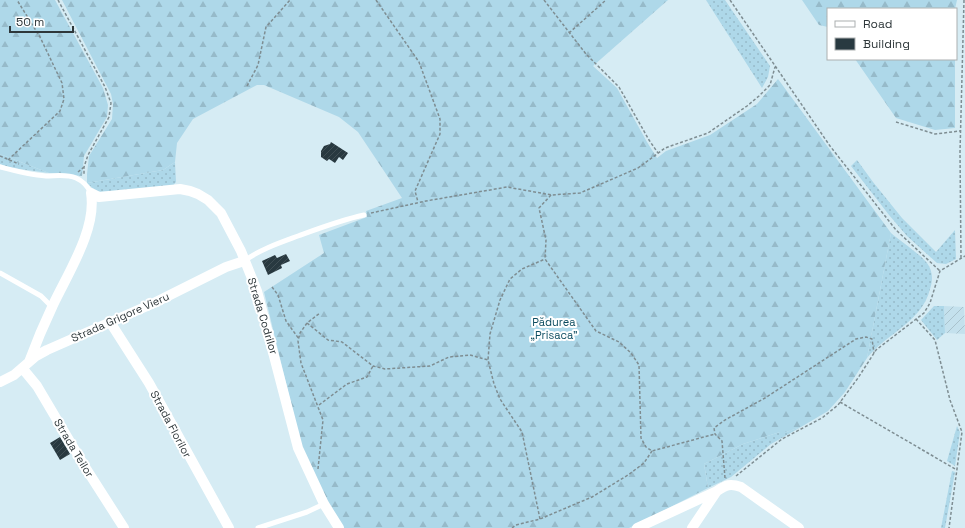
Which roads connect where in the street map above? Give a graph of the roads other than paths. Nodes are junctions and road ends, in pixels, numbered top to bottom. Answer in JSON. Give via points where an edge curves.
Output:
{"nodes":[{"id":1,"x":0,"y":167,"type":"edge"},
{"id":2,"x":91,"y":193,"type":"junction"},
{"id":3,"x":364,"y":214,"type":"road end"},
{"id":4,"x":244,"y":261,"type":"junction"},
{"id":5,"x":0,"y":273,"type":"edge"},
{"id":6,"x":52,"y":307,"type":"junction"},
{"id":7,"x":110,"y":322,"type":"junction"},
{"id":8,"x":26,"y":365,"type":"junction"},
{"id":9,"x":0,"y":382,"type":"edge"},
{"id":10,"x":717,"y":491,"type":"junction"},
{"id":11,"x":324,"y":504,"type":"junction"},
{"id":12,"x":124,"y":528,"type":"edge"},
{"id":13,"x":229,"y":528,"type":"edge"},
{"id":14,"x":258,"y":528,"type":"edge"},
{"id":15,"x":339,"y":528,"type":"edge"},
{"id":16,"x":637,"y":528,"type":"edge"},
{"id":17,"x":692,"y":528,"type":"edge"},
{"id":18,"x":799,"y":528,"type":"edge"}],
"edges":[{"from":1,"to":2,"type":"lane","via":[[22,173],[77,178]]},
{"from":2,"to":4,"type":"street","name":"Strada Codrilor","via":[[99,197],[180,189],[198,194],[221,213]]},
{"from":2,"to":6,"type":"street","via":[[93,204],[85,238]]},
{"from":3,"to":4,"type":"lane","via":[[269,247]]},
{"from":4,"to":7,"type":"street","name":"Strada Grigore Vieru"},
{"from":4,"to":11,"type":"street","name":"Strada Codrilor","via":[[257,291],[298,448]]},
{"from":5,"to":6,"type":"lane","via":[[41,296]]},
{"from":6,"to":8,"type":"street"},
{"from":7,"to":8,"type":"street","name":"Strada Grigore Vieru","via":[[47,350]]},
{"from":7,"to":13,"type":"street","name":"Strada Florilor","via":[[149,383]]},
{"from":8,"to":9,"type":"street","name":"Strada Grigore Vieru"},
{"from":8,"to":12,"type":"street","name":"Strada Teilor","via":[[36,386]]},
{"from":10,"to":16,"type":"street"},
{"from":10,"to":17,"type":"street"},
{"from":10,"to":18,"type":"street","via":[[726,485],[734,484],[741,487]]},
{"from":11,"to":14,"type":"lane"},
{"from":11,"to":15,"type":"street","name":"Strada Codrilor"}]}
